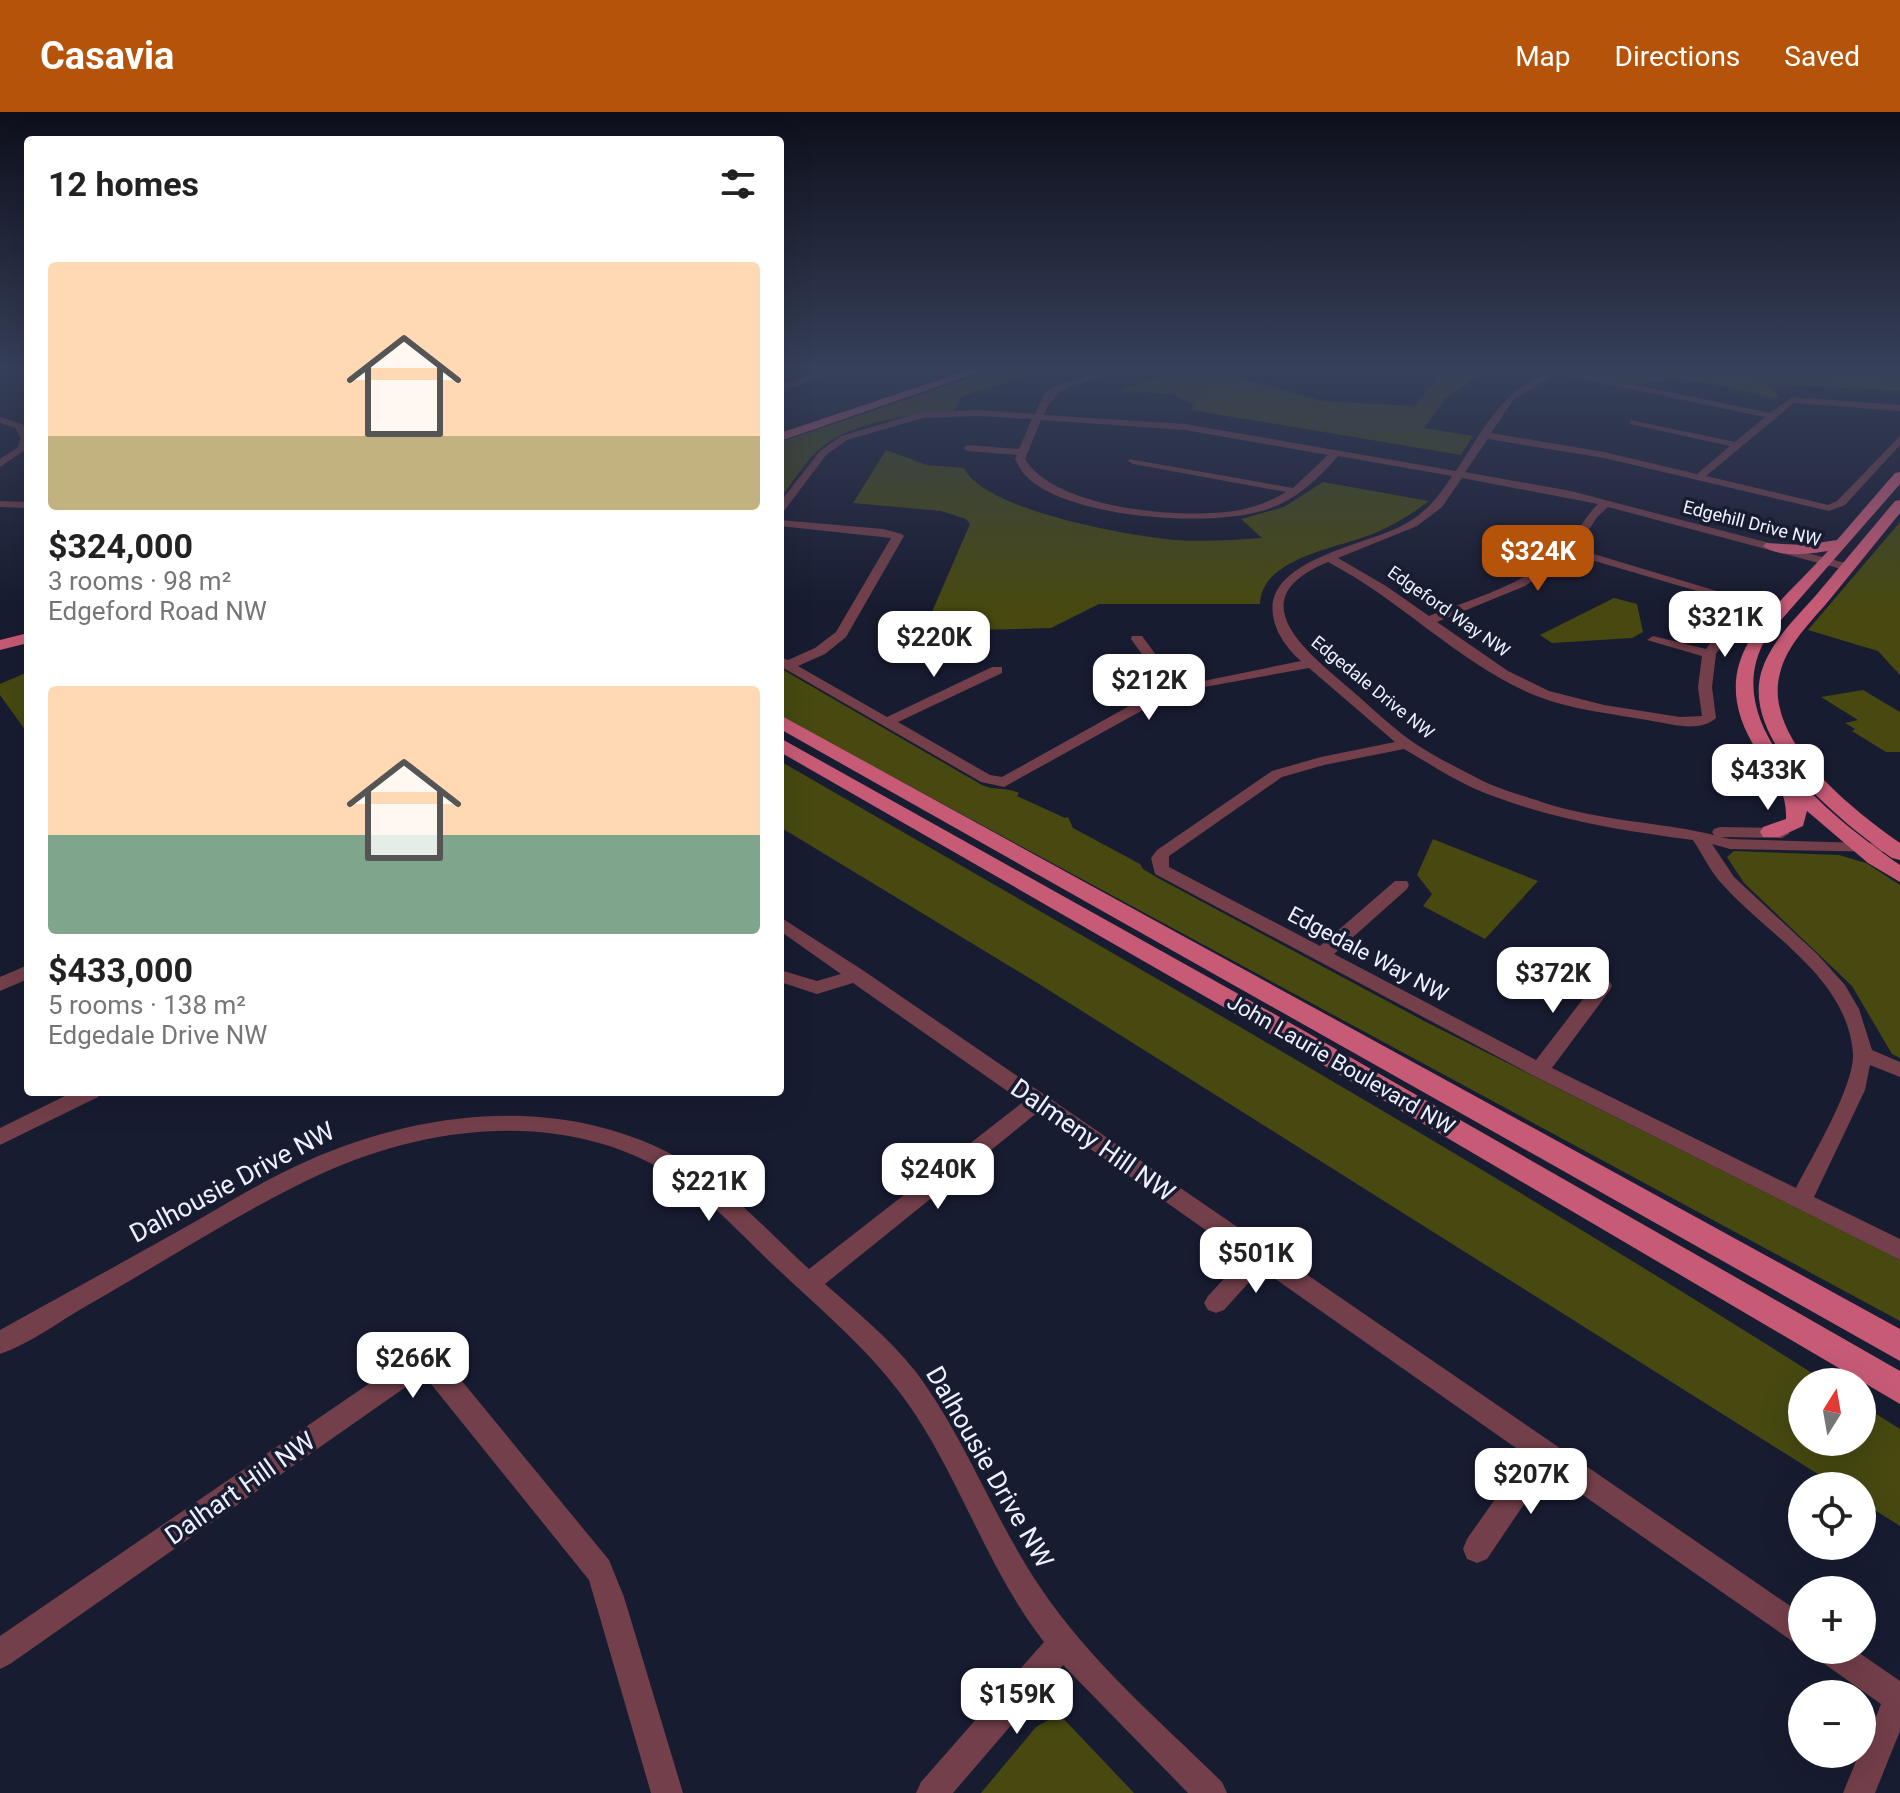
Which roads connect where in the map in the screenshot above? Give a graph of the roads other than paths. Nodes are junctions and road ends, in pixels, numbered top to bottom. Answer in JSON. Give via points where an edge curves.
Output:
{"nodes":[{"id":1,"x":17,"y":449,"type":"edge"},
{"id":2,"x":827,"y":449,"type":"edge"},
{"id":3,"x":987,"y":449,"type":"edge"},
{"id":4,"x":1321,"y":449,"type":"edge"},
{"id":5,"x":1474,"y":449,"type":"edge"},
{"id":6,"x":1572,"y":449,"type":"edge"},
{"id":7,"x":1732,"y":449,"type":"edge"},
{"id":8,"x":1890,"y":449,"type":"edge"},
{"id":9,"x":1021,"y":452,"type":"joint"},
{"id":10,"x":1336,"y":452,"type":"junction"},
{"id":11,"x":1133,"y":461,"type":"dead end"},
{"id":12,"x":0,"y":464,"type":"edge"},
{"id":13,"x":1458,"y":474,"type":"junction"},
{"id":14,"x":1900,"y":476,"type":"edge"},
{"id":15,"x":1698,"y":478,"type":"junction"},
{"id":16,"x":1295,"y":491,"type":"junction"},
{"id":17,"x":1606,"y":503,"type":"junction"},
{"id":18,"x":0,"y":504,"type":"edge"},
{"id":19,"x":784,"y":504,"type":"edge"},
{"id":20,"x":1900,"y":504,"type":"edge"},
{"id":21,"x":24,"y":505,"type":"edge"},
{"id":22,"x":784,"y":523,"type":"edge"},
{"id":23,"x":1840,"y":544,"type":"junction"},
{"id":24,"x":1771,"y":546,"type":"junction"},
{"id":25,"x":1569,"y":550,"type":"junction"},
{"id":26,"x":1330,"y":559,"type":"junction"},
{"id":27,"x":1827,"y":561,"type":"junction"},
{"id":28,"x":1849,"y":567,"type":"junction"},
{"id":29,"x":1430,"y":620,"type":"junction"},
{"id":30,"x":24,"y":639,"type":"edge"},
{"id":31,"x":1137,"y":639,"type":"dead end"},
{"id":32,"x":1653,"y":640,"type":"dead end"},
{"id":33,"x":0,"y":645,"type":"edge"},
{"id":34,"x":1709,"y":654,"type":"junction"},
{"id":35,"x":24,"y":656,"type":"edge"},
{"id":36,"x":0,"y":662,"type":"edge"},
{"id":37,"x":784,"y":663,"type":"edge"},
{"id":38,"x":1312,"y":663,"type":"junction"},
{"id":39,"x":997,"y":670,"type":"dead end"},
{"id":40,"x":1176,"y":691,"type":"junction"},
{"id":41,"x":887,"y":722,"type":"junction"},
{"id":42,"x":784,"y":723,"type":"edge"},
{"id":43,"x":1406,"y":744,"type":"junction"},
{"id":44,"x":784,"y":746,"type":"edge"},
{"id":45,"x":1787,"y":778,"type":"junction"},
{"id":46,"x":1771,"y":832,"type":"junction"},
{"id":47,"x":1698,"y":836,"type":"junction"},
{"id":48,"x":1857,"y":837,"type":"junction"},
{"id":49,"x":1895,"y":850,"type":"edge"},
{"id":50,"x":1900,"y":875,"type":"edge"},
{"id":51,"x":1401,"y":885,"type":"dead end"},
{"id":52,"x":784,"y":926,"type":"edge"},
{"id":53,"x":1320,"y":956,"type":"junction"},
{"id":54,"x":24,"y":973,"type":"edge"},
{"id":55,"x":858,"y":975,"type":"junction"},
{"id":56,"x":784,"y":977,"type":"edge"},
{"id":57,"x":0,"y":985,"type":"edge"},
{"id":58,"x":1603,"y":986,"type":"dead end"},
{"id":59,"x":1863,"y":1054,"type":"junction"},
{"id":60,"x":1539,"y":1070,"type":"junction"},
{"id":61,"x":1900,"y":1070,"type":"edge"},
{"id":62,"x":83,"y":1096,"type":"edge"},
{"id":63,"x":1036,"y":1102,"type":"junction"},
{"id":64,"x":0,"y":1137,"type":"edge"},
{"id":65,"x":1801,"y":1201,"type":"junction"},
{"id":66,"x":1900,"y":1250,"type":"edge"},
{"id":67,"x":1260,"y":1255,"type":"junction"},
{"id":68,"x":810,"y":1282,"type":"junction"},
{"id":69,"x":1801,"y":1290,"type":"junction"},
{"id":70,"x":1216,"y":1303,"type":"dead end"},
{"id":71,"x":1900,"y":1329,"type":"edge"},
{"id":72,"x":0,"y":1343,"type":"edge"},
{"id":73,"x":1900,"y":1346,"type":"edge"},
{"id":74,"x":1825,"y":1348,"type":"junction"},
{"id":75,"x":1900,"y":1389,"type":"edge"},
{"id":76,"x":1900,"y":1396,"type":"edge"},
{"id":77,"x":1543,"y":1453,"type":"junction"},
{"id":78,"x":1477,"y":1549,"type":"dead end"},
{"id":79,"x":1788,"y":1621,"type":"edge"},
{"id":80,"x":1062,"y":1644,"type":"junction"},
{"id":81,"x":0,"y":1654,"type":"edge"},
{"id":82,"x":1849,"y":1664,"type":"edge"},
{"id":83,"x":1899,"y":1698,"type":"edge"},
{"id":84,"x":667,"y":1793,"type":"edge"},
{"id":85,"x":932,"y":1793,"type":"edge"},
{"id":86,"x":1211,"y":1793,"type":"edge"},
{"id":87,"x":1859,"y":1793,"type":"edge"}],
"edges":[{"from":1,"to":12,"type":"street"},
{"from":2,"to":19,"type":"street","name":"Edgehill Drive NW"},
{"from":3,"to":9,"type":"street"},
{"from":4,"to":10,"type":"street","name":"Edgehill Drive NW"},
{"from":5,"to":13,"type":"street","name":"Edgedale Drive NW"},
{"from":6,"to":15,"type":"street"},
{"from":7,"to":15,"type":"street"},
{"from":8,"to":15,"type":"street","via":[[1834,508]]},
{"from":9,"to":16,"type":"street","via":[[1024,470],[1038,482],[1074,496],[1155,514],[1239,514]]},
{"from":10,"to":13,"type":"street","name":"Edgehill Drive NW"},
{"from":10,"to":16,"type":"street"},
{"from":11,"to":16,"type":"street"},
{"from":13,"to":17,"type":"street","name":"Edgehill Drive NW"},
{"from":13,"to":26,"type":"street","name":"Edgedale Drive NW","via":[[1438,505],[1417,522]]},
{"from":14,"to":23,"type":"main road"},
{"from":17,"to":24,"type":"street","name":"Edgehill Drive NW"},
{"from":17,"to":25,"type":"street","via":[[1589,516]]},
{"from":18,"to":21,"type":"street"},
{"from":20,"to":28,"type":"main road"},
{"from":22,"to":37,"type":"street","via":[[898,536],[841,634],[820,651]]},
{"from":23,"to":24,"type":"main road","via":[[1804,550]]},
{"from":23,"to":27,"type":"main road"},
{"from":24,"to":27,"type":"street","name":"Edgehill Drive NW"},
{"from":25,"to":29,"type":"street","via":[[1527,579]]},
{"from":25,"to":34,"type":"street","via":[[1744,601]]},
{"from":26,"to":29,"type":"street","name":"Edgeford Way NW","via":[[1376,582]]},
{"from":26,"to":38,"type":"street","name":"Edgedale Drive NW","via":[[1297,572],[1278,594],[1275,608],[1284,635]]},
{"from":27,"to":28,"type":"street","name":"Edgehill Drive NW"},
{"from":27,"to":45,"type":"main road","via":[[1751,649],[1743,670],[1751,721]]},
{"from":28,"to":48,"type":"main road","via":[[1783,645],[1773,664],[1769,691],[1780,733]]},
{"from":29,"to":34,"type":"street","name":"Edgeford Way NW","via":[[1532,689],[1592,707],[1692,722],[1710,715],[1705,687]]},
{"from":30,"to":33,"type":"main road"},
{"from":31,"to":40,"type":"street"},
{"from":32,"to":34,"type":"street"},
{"from":35,"to":36,"type":"main road"},
{"from":37,"to":41,"type":"street"},
{"from":38,"to":40,"type":"street"},
{"from":38,"to":43,"type":"street","name":"Edgedale Drive NW"},
{"from":39,"to":41,"type":"street"},
{"from":40,"to":41,"type":"street","via":[[1004,782],[986,779]]},
{"from":42,"to":69,"type":"main road","name":"John Laurie Boulevard NW"},
{"from":43,"to":47,"type":"street","name":"Edgedale Drive NW","via":[[1477,784],[1534,805],[1625,828]]},
{"from":43,"to":53,"type":"street","name":"Edgedale Way NW","via":[[1277,774],[1159,858],[1166,875]]},
{"from":44,"to":74,"type":"main road","name":"John Laurie Boulevard NW","via":[[1276,1026]]},
{"from":45,"to":46,"type":"main road","via":[[1798,816],[1790,826]]},
{"from":45,"to":48,"type":"main road"},
{"from":46,"to":47,"type":"street","name":"Edgedale Drive NW"},
{"from":46,"to":48,"type":"street","name":"Edgedale Drive NW"},
{"from":47,"to":48,"type":"street","name":"Edgedale Drive NW","via":[[1730,844]]},
{"from":47,"to":59,"type":"street","via":[[1728,881],[1838,989],[1850,1009]]},
{"from":48,"to":49,"type":"main road"},
{"from":48,"to":50,"type":"main road"},
{"from":51,"to":53,"type":"street"},
{"from":52,"to":55,"type":"street","name":"Dalmeny Hill NW"},
{"from":53,"to":60,"type":"street","name":"Edgedale Way NW"},
{"from":54,"to":57,"type":"street"},
{"from":55,"to":56,"type":"street","via":[[817,988]]},
{"from":55,"to":63,"type":"street","name":"Dalmeny Hill NW"},
{"from":58,"to":60,"type":"street"},
{"from":59,"to":61,"type":"street"},
{"from":59,"to":65,"type":"street","via":[[1855,1090]]},
{"from":60,"to":65,"type":"street","name":"Edgedale Way NW"},
{"from":62,"to":64,"type":"street"},
{"from":63,"to":67,"type":"street","name":"Dalmeny Hill NW"},
{"from":63,"to":68,"type":"street"},
{"from":65,"to":66,"type":"street","name":"Edgedale Way NW"},
{"from":67,"to":70,"type":"street"},
{"from":67,"to":77,"type":"street","name":"Dalmeny Hill NW"},
{"from":68,"to":72,"type":"street","name":"Dalhousie Drive NW","via":[[697,1181],[645,1149],[556,1124],[479,1123],[397,1138],[318,1166]]},
{"from":68,"to":80,"type":"street","name":"Dalhousie Drive NW","via":[[908,1380]]},
{"from":69,"to":71,"type":"main road"},
{"from":69,"to":73,"type":"main road","name":"John Laurie Boulevard NW"},
{"from":74,"to":75,"type":"main road","name":"John Laurie Boulevard NW"},
{"from":74,"to":76,"type":"main road"},
{"from":77,"to":78,"type":"street"},
{"from":77,"to":79,"type":"street","name":"Dalmeny Hill NW"},
{"from":80,"to":85,"type":"street"},
{"from":80,"to":86,"type":"street","name":"Dalhousie Drive NW"},
{"from":81,"to":84,"type":"street","name":"Dalhart Hill NW","via":[[401,1376],[431,1368],[599,1570]]},
{"from":82,"to":83,"type":"street"},
{"from":83,"to":87,"type":"street"}]}
